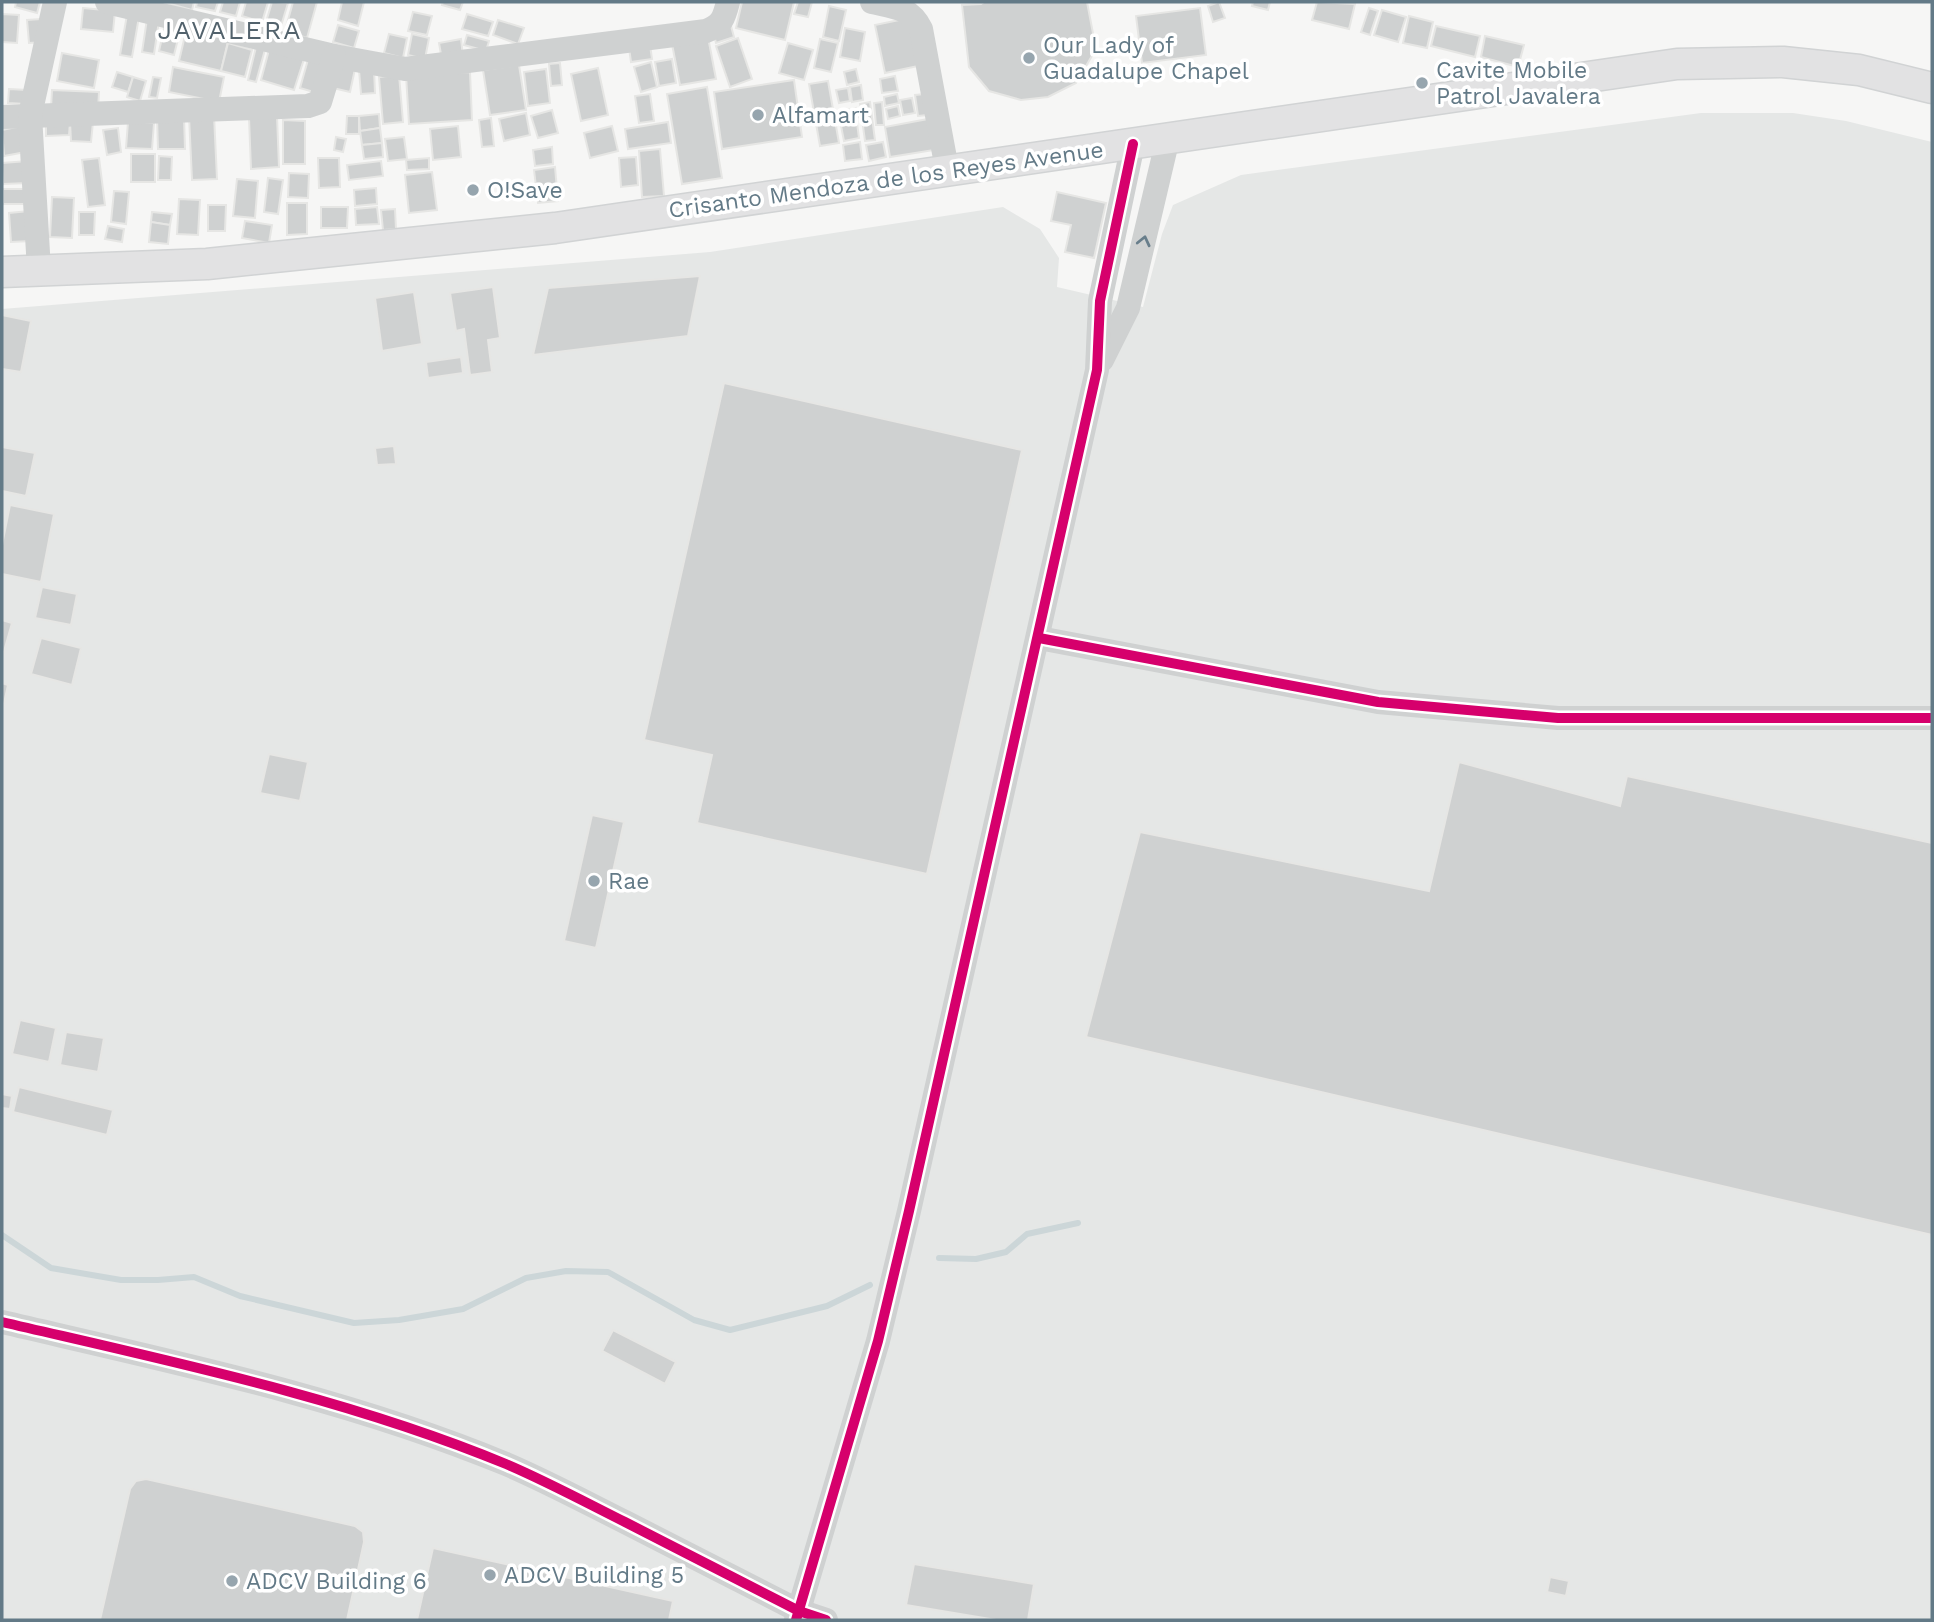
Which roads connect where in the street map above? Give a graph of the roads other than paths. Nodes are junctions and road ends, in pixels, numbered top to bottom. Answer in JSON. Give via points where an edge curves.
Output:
{"nodes":[{"id":1,"x":55,"y":2,"type":"edge"},
{"id":2,"x":107,"y":2,"type":"edge"},
{"id":3,"x":728,"y":2,"type":"edge"},
{"id":4,"x":872,"y":2,"type":"edge"},
{"id":5,"x":334,"y":56,"type":"junction"},
{"id":6,"x":1932,"y":88,"type":"edge"},
{"id":7,"x":30,"y":115,"type":"junction"},
{"id":8,"x":2,"y":117,"type":"edge"},
{"id":9,"x":1168,"y":138,"type":"junction"},
{"id":10,"x":1133,"y":144,"type":"junction"},
{"id":11,"x":947,"y":169,"type":"junction"},
{"id":12,"x":39,"y":270,"type":"junction"},
{"id":13,"x":2,"y":272,"type":"edge"},
{"id":14,"x":1097,"y":370,"type":"junction"},
{"id":15,"x":1039,"y":638,"type":"junction"},
{"id":16,"x":1932,"y":718,"type":"edge"},
{"id":17,"x":2,"y":1322,"type":"edge"},
{"id":18,"x":797,"y":1616,"type":"edge"},
{"id":19,"x":826,"y":1620,"type":"edge"}],
"edges":[{"from":1,"to":7,"type":"street"},
{"from":2,"to":5,"type":"street"},
{"from":3,"to":5,"type":"street","via":[[719,26],[706,31],[405,69]]},
{"from":4,"to":11,"type":"street","via":[[907,11],[921,29]]},
{"from":5,"to":7,"type":"street","via":[[320,102],[308,106]]},
{"from":6,"to":9,"type":"main road","name":"Crisanto Mendoza de los Reyes Avenue","via":[[1858,70],[1783,62],[1677,65]]},
{"from":7,"to":8,"type":"street"},
{"from":7,"to":12,"type":"street"},
{"from":9,"to":10,"type":"main road","name":"Crisanto Mendoza de los Reyes Avenue"},
{"from":14,"to":9,"type":"street","one_way":true,"via":[[1128,308]]},
{"from":10,"to":11,"type":"main road","name":"Crisanto Mendoza de los Reyes Avenue"},
{"from":10,"to":14,"type":"street","via":[[1100,301]]},
{"from":11,"to":12,"type":"main road","name":"Crisanto Mendoza de los Reyes Avenue","via":[[555,228],[207,264]]},
{"from":12,"to":13,"type":"main road","name":"Crisanto Mendoza de los Reyes Avenue"},
{"from":14,"to":15,"type":"street"},
{"from":15,"to":16,"type":"street","via":[[1378,702],[1489,712],[1558,718]]},
{"from":15,"to":18,"type":"street","via":[[887,1302]]},
{"from":17,"to":18,"type":"street","via":[[357,1411],[461,1447],[557,1488]]},
{"from":18,"to":19,"type":"street"}]}
